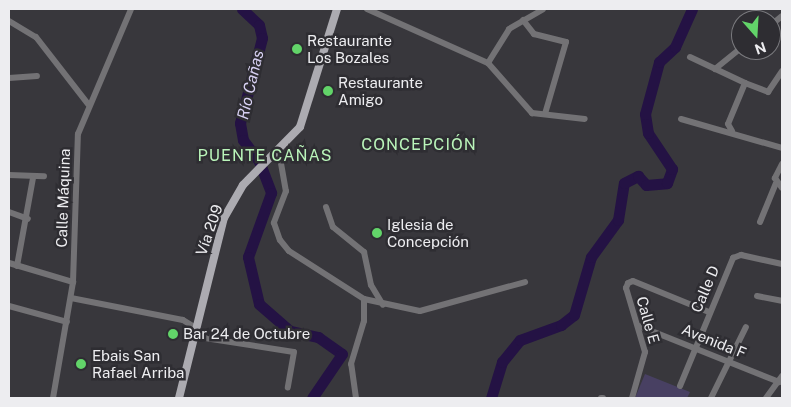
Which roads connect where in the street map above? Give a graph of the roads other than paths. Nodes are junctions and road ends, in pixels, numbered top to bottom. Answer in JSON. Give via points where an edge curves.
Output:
{"nodes":[{"id":1,"x":131,"y":9,"type":"edge"},
{"id":2,"x":336,"y":9,"type":"edge"},
{"id":3,"x":367,"y":9,"type":"edge"},
{"id":4,"x":543,"y":9,"type":"edge"},
{"id":5,"x":523,"y":20,"type":"junction"},
{"id":6,"x":9,"y":22,"type":"edge"},
{"id":7,"x":731,"y":56,"type":"edge"},
{"id":8,"x":690,"y":57,"type":"dead end"},
{"id":9,"x":488,"y":63,"type":"junction"},
{"id":10,"x":715,"y":69,"type":"junction"},
{"id":11,"x":782,"y":71,"type":"edge"},
{"id":12,"x":37,"y":76,"type":"dead end"},
{"id":13,"x":9,"y":78,"type":"edge"},
{"id":14,"x":746,"y":83,"type":"junction"},
{"id":15,"x":88,"y":104,"type":"junction"},
{"id":16,"x":545,"y":114,"type":"junction"},
{"id":17,"x":585,"y":119,"type":"dead end"},
{"id":18,"x":681,"y":119,"type":"dead end"},
{"id":19,"x":732,"y":131,"type":"junction"},
{"id":20,"x":782,"y":148,"type":"edge"},
{"id":21,"x":279,"y":152,"type":"junction"},
{"id":22,"x":782,"y":164,"type":"edge"},
{"id":23,"x":9,"y":175,"type":"edge"},
{"id":24,"x":44,"y":176,"type":"dead end"},
{"id":25,"x":33,"y":178,"type":"junction"},
{"id":26,"x":776,"y":183,"type":"junction"},
{"id":27,"x":782,"y":188,"type":"edge"},
{"id":28,"x":326,"y":206,"type":"dead end"},
{"id":29,"x":9,"y":212,"type":"edge"},
{"id":30,"x":28,"y":219,"type":"junction"},
{"id":31,"x":760,"y":222,"type":"dead end"},
{"id":32,"x":9,"y":263,"type":"edge"},
{"id":33,"x":782,"y":264,"type":"edge"},
{"id":34,"x":17,"y":266,"type":"junction"},
{"id":35,"x":73,"y":282,"type":"junction"},
{"id":36,"x":525,"y":282,"type":"dead end"},
{"id":37,"x":757,"y":296,"type":"dead end"},
{"id":38,"x":71,"y":298,"type":"junction"},
{"id":39,"x":364,"y":299,"type":"junction"},
{"id":40,"x":782,"y":301,"type":"edge"},
{"id":41,"x":384,"y":305,"type":"junction"},
{"id":42,"x":9,"y":306,"type":"edge"},
{"id":43,"x":709,"y":312,"type":"junction"},
{"id":44,"x":66,"y":322,"type":"junction"},
{"id":45,"x":639,"y":326,"type":"junction"},
{"id":46,"x":194,"y":327,"type":"junction"},
{"id":47,"x":746,"y":328,"type":"dead end"},
{"id":48,"x":192,"y":336,"type":"junction"},
{"id":49,"x":695,"y":347,"type":"junction"},
{"id":50,"x":731,"y":361,"type":"junction"},
{"id":51,"x":780,"y":379,"type":"edge"},
{"id":52,"x":680,"y":386,"type":"dead end"},
{"id":53,"x":288,"y":387,"type":"dead end"},
{"id":54,"x":53,"y":398,"type":"edge"},
{"id":55,"x":179,"y":398,"type":"edge"},
{"id":56,"x":356,"y":398,"type":"edge"},
{"id":57,"x":632,"y":398,"type":"edge"},
{"id":58,"x":712,"y":398,"type":"edge"},
{"id":59,"x":766,"y":398,"type":"edge"}],
"edges":[{"from":1,"to":15,"type":"street","name":"Calle Máquina"},
{"from":2,"to":21,"type":"main road","name":"Vía 209","via":[[313,95],[300,127]]},
{"from":3,"to":9,"type":"street"},
{"from":4,"to":5,"type":"street"},
{"from":5,"to":9,"type":"street","via":[[509,29]]},
{"from":5,"to":16,"type":"street","via":[[534,34],[566,42]]},
{"from":6,"to":15,"type":"street","via":[[36,37]]},
{"from":7,"to":10,"type":"street"},
{"from":8,"to":10,"type":"street"},
{"from":9,"to":16,"type":"street","via":[[510,84],[524,109]]},
{"from":10,"to":14,"type":"street"},
{"from":11,"to":14,"type":"street","via":[[768,92]]},
{"from":12,"to":13,"type":"street"},
{"from":14,"to":19,"type":"street","via":[[728,124]]},
{"from":15,"to":35,"type":"street","name":"Calle Máquina","via":[[78,134]]},
{"from":16,"to":17,"type":"street"},
{"from":18,"to":19,"type":"street"},
{"from":19,"to":20,"type":"street"},
{"from":21,"to":39,"type":"street","via":[[286,191],[274,223],[280,240],[289,251]]},
{"from":21,"to":46,"type":"main road","name":"Vía 209","via":[[242,186],[224,218]]},
{"from":22,"to":26,"type":"street"},
{"from":23,"to":25,"type":"street"},
{"from":24,"to":25,"type":"street"},
{"from":25,"to":30,"type":"street"},
{"from":26,"to":27,"type":"street"},
{"from":26,"to":31,"type":"street"},
{"from":28,"to":41,"type":"street","via":[[333,227],[364,252],[371,285]]},
{"from":29,"to":30,"type":"street"},
{"from":30,"to":34,"type":"street"},
{"from":32,"to":34,"type":"street"},
{"from":33,"to":43,"type":"street","name":"Calle D","via":[[741,255],[733,258]]},
{"from":34,"to":35,"type":"street"},
{"from":35,"to":38,"type":"street","name":"Calle Máquina"},
{"from":36,"to":41,"type":"street","via":[[420,311]]},
{"from":37,"to":40,"type":"street"},
{"from":38,"to":44,"type":"street","name":"Calle Máquina"},
{"from":38,"to":46,"type":"street","via":[[183,320]]},
{"from":39,"to":41,"type":"street"},
{"from":39,"to":56,"type":"street","via":[[364,321],[351,364]]},
{"from":42,"to":44,"type":"street"},
{"from":43,"to":45,"type":"street","name":"Calle E","via":[[633,281],[626,288]]},
{"from":43,"to":49,"type":"street","name":"Calle D"},
{"from":44,"to":54,"type":"street","name":"Calle Máquina"},
{"from":45,"to":49,"type":"street","name":"Avenida F"},
{"from":45,"to":57,"type":"street","name":"Calle E","via":[[643,368]]},
{"from":46,"to":48,"type":"main road","name":"Vía 209"},
{"from":47,"to":50,"type":"street"},
{"from":48,"to":53,"type":"street","via":[[294,352]]},
{"from":48,"to":55,"type":"main road","name":"Vía 209"},
{"from":49,"to":50,"type":"street","name":"Avenida F"},
{"from":49,"to":52,"type":"street","name":"Calle D"},
{"from":50,"to":51,"type":"street","name":"Avenida F"},
{"from":50,"to":58,"type":"street"},
{"from":51,"to":59,"type":"street"}]}
